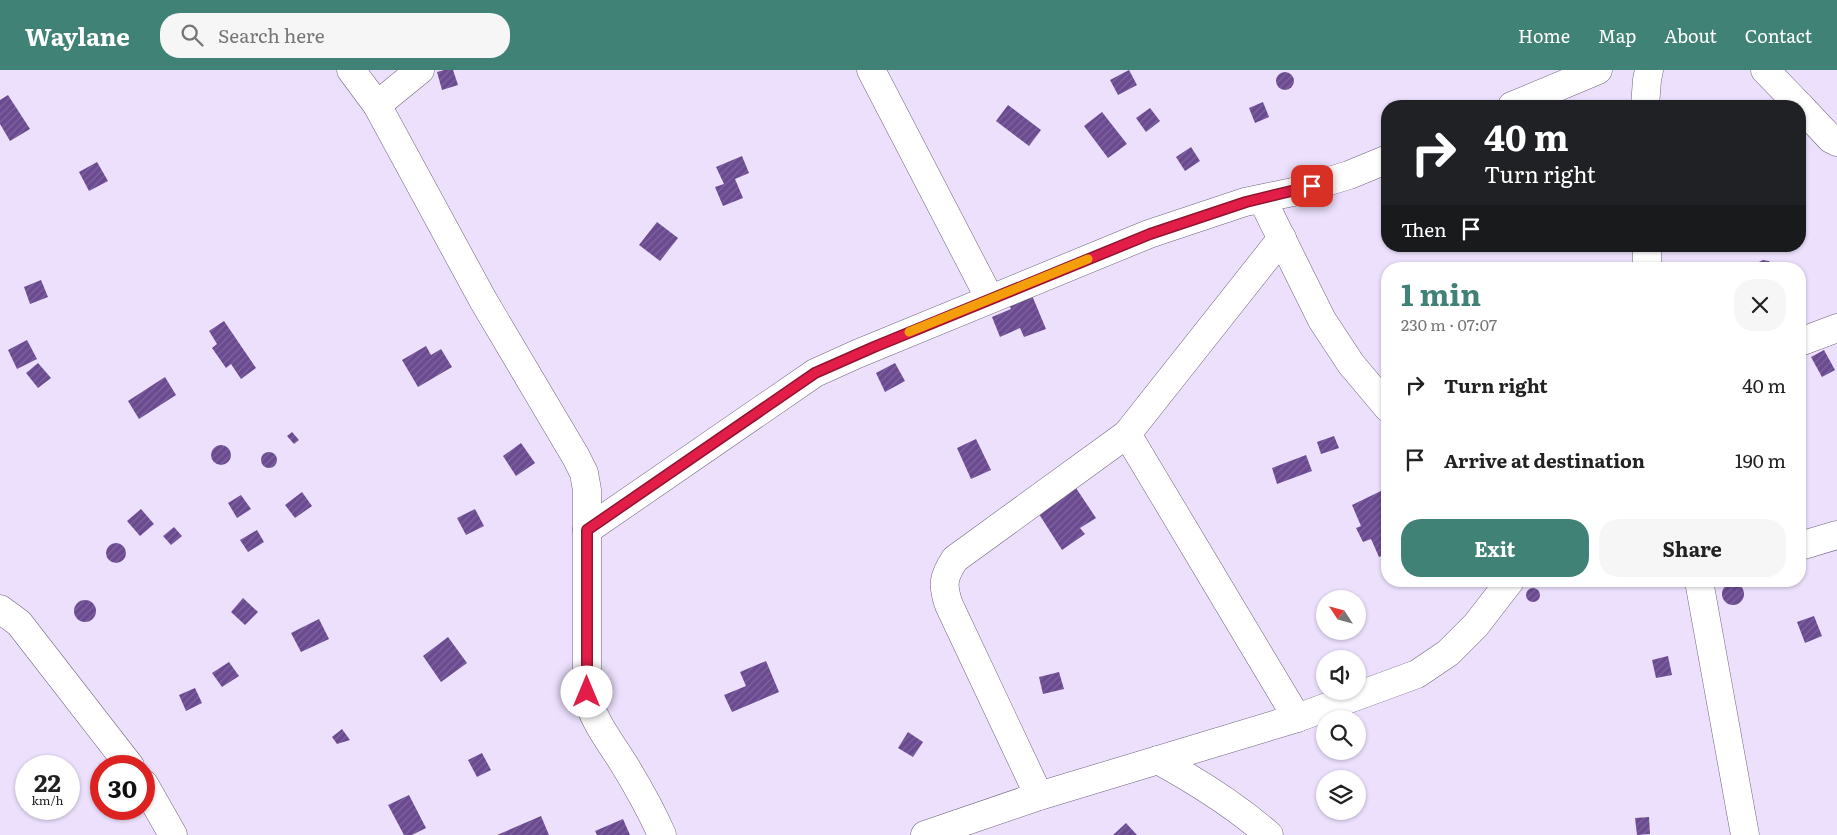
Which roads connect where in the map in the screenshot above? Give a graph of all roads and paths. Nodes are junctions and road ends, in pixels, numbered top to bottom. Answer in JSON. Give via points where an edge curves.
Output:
{"nodes":[{"id":1,"x":351,"y":70,"type":"edge"},
{"id":2,"x":420,"y":70,"type":"edge"},
{"id":3,"x":871,"y":70,"type":"edge"},
{"id":4,"x":1598,"y":70,"type":"edge"},
{"id":5,"x":1649,"y":70,"type":"edge"},
{"id":6,"x":1765,"y":70,"type":"edge"},
{"id":7,"x":1526,"y":100,"type":"edge"},
{"id":8,"x":1645,"y":100,"type":"edge"},
{"id":9,"x":1794,"y":100,"type":"edge"},
{"id":10,"x":377,"y":105,"type":"junction"},
{"id":11,"x":1806,"y":112,"type":"edge"},
{"id":12,"x":1837,"y":142,"type":"edge"},
{"id":13,"x":1381,"y":161,"type":"edge"},
{"id":14,"x":1262,"y":199,"type":"junction"},
{"id":15,"x":1282,"y":238,"type":"junction"},
{"id":16,"x":990,"y":299,"type":"junction"},
{"id":17,"x":1837,"y":328,"type":"edge"},
{"id":18,"x":1806,"y":340,"type":"edge"},
{"id":19,"x":1381,"y":400,"type":"edge"},
{"id":20,"x":1127,"y":434,"type":"junction"},
{"id":21,"x":587,"y":530,"type":"junction"},
{"id":22,"x":1837,"y":535,"type":"edge"},
{"id":23,"x":1806,"y":544,"type":"edge"},
{"id":24,"x":1502,"y":587,"type":"edge"},
{"id":25,"x":1700,"y":587,"type":"edge"},
{"id":26,"x":0,"y":608,"type":"edge"},
{"id":27,"x":1297,"y":718,"type":"junction"},
{"id":28,"x":121,"y":755,"type":"edge"},
{"id":29,"x":1158,"y":760,"type":"junction"},
{"id":30,"x":1039,"y":796,"type":"junction"},
{"id":31,"x":155,"y":804,"type":"edge"},
{"id":32,"x":172,"y":835,"type":"edge"},
{"id":33,"x":662,"y":835,"type":"edge"},
{"id":34,"x":924,"y":835,"type":"edge"},
{"id":35,"x":1269,"y":835,"type":"edge"},
{"id":36,"x":1745,"y":835,"type":"edge"}],
"edges":[{"from":1,"to":10,"type":"street"},
{"from":2,"to":10,"type":"street"},
{"from":3,"to":16,"type":"street"},
{"from":4,"to":7,"type":"street"},
{"from":5,"to":8,"type":"street"},
{"from":6,"to":9,"type":"street"},
{"from":10,"to":21,"type":"street","via":[[483,300],[584,473]]},
{"from":11,"to":12,"type":"street"},
{"from":13,"to":14,"type":"street","via":[[1349,176]]},
{"from":14,"to":15,"type":"street"},
{"from":14,"to":16,"type":"street","via":[[1150,234]]},
{"from":15,"to":19,"type":"street","via":[[1322,320],[1351,364]]},
{"from":15,"to":20,"type":"street"},
{"from":16,"to":21,"type":"street","via":[[815,373]]},
{"from":17,"to":18,"type":"street"},
{"from":20,"to":27,"type":"street"},
{"from":20,"to":30,"type":"street","via":[[955,559],[944,581],[949,605]]},
{"from":21,"to":33,"type":"street","via":[[587,692],[590,708],[646,800]]},
{"from":22,"to":23,"type":"street"},
{"from":24,"to":27,"type":"street","via":[[1476,625],[1448,653],[1417,674]]},
{"from":25,"to":36,"type":"street"},
{"from":26,"to":28,"type":"street","via":[[19,623]]},
{"from":27,"to":29,"type":"street"},
{"from":29,"to":30,"type":"street"},
{"from":29,"to":35,"type":"street","via":[[1246,814]]},
{"from":30,"to":34,"type":"street"},
{"from":31,"to":32,"type":"street"}]}
